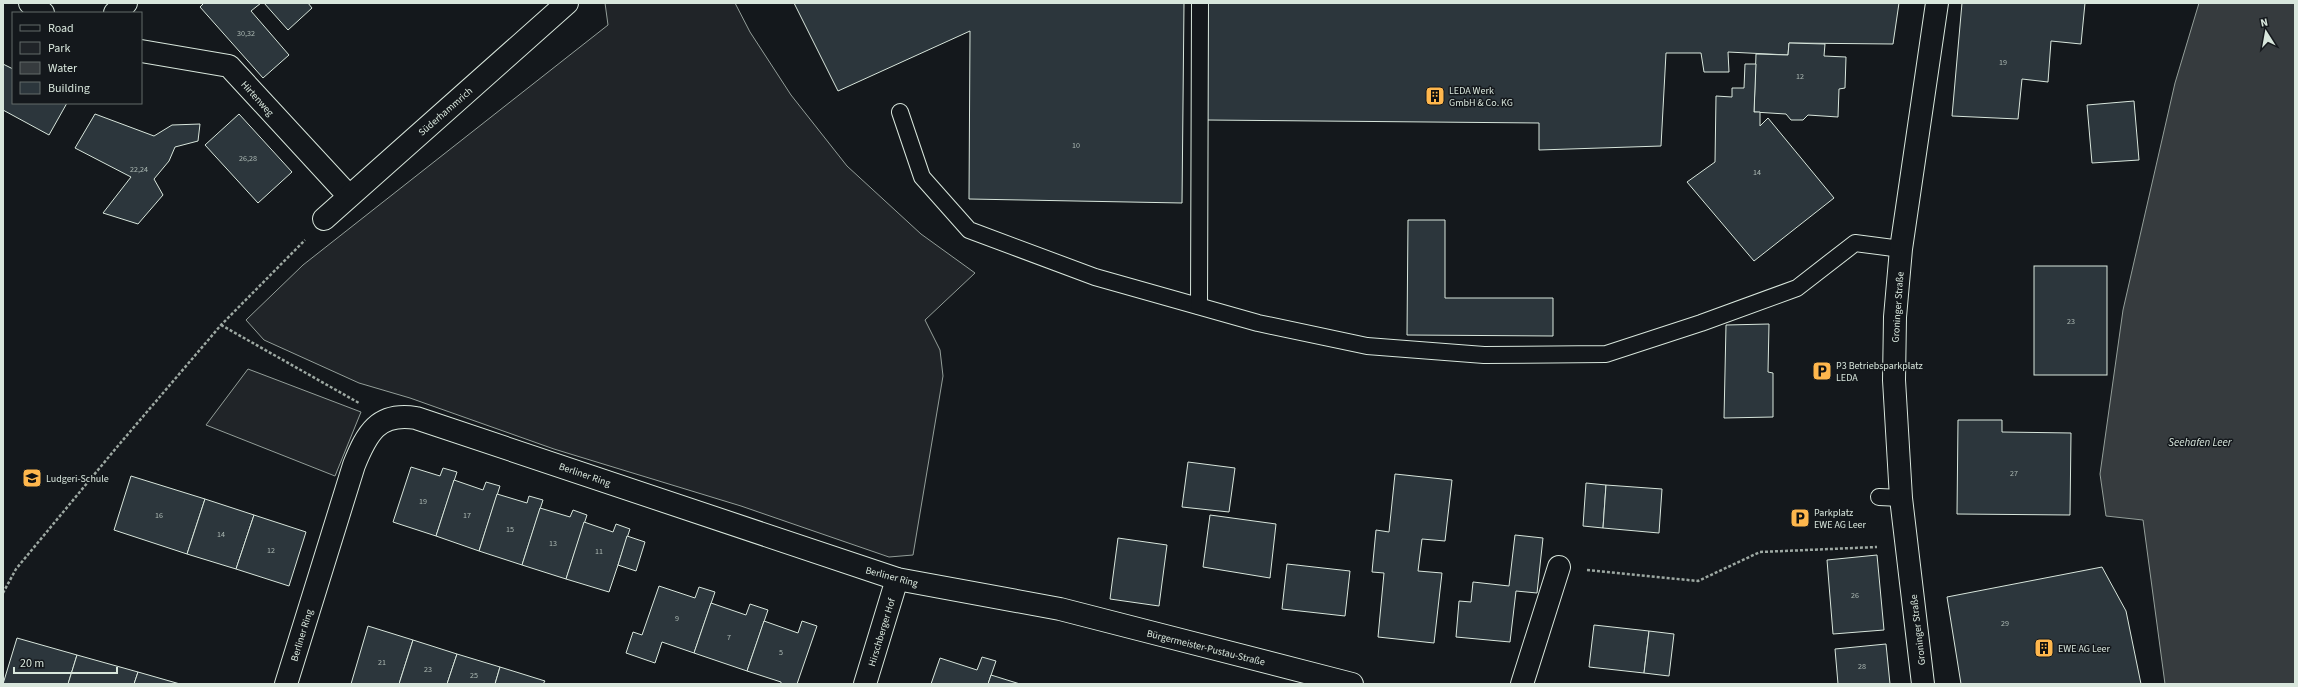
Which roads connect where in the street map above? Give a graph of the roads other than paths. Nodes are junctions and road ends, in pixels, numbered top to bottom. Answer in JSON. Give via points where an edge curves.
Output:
{"nodes":[{"id":1,"x":30,"y":3,"type":"edge"},
{"id":2,"x":126,"y":3,"type":"edge"},
{"id":3,"x":567,"y":3,"type":"edge"},
{"id":4,"x":1200,"y":3,"type":"edge"},
{"id":5,"x":1937,"y":3,"type":"edge"},
{"id":6,"x":43,"y":12,"type":"edge"},
{"id":7,"x":116,"y":12,"type":"edge"},
{"id":8,"x":142,"y":52,"type":"edge"},
{"id":9,"x":900,"y":112,"type":"dead end"},
{"id":10,"x":348,"y":196,"type":"junction"},
{"id":11,"x":324,"y":219,"type":"road end"},
{"id":12,"x":1901,"y":249,"type":"junction"},
{"id":13,"x":1199,"y":306,"type":"junction"},
{"id":14,"x":1879,"y":498,"type":"dead end"},
{"id":15,"x":1901,"y":498,"type":"junction"},
{"id":16,"x":1559,"y":567,"type":"road end"},
{"id":17,"x":897,"y":579,"type":"junction"},
{"id":18,"x":1060,"y":609,"type":"joint"},
{"id":19,"x":286,"y":684,"type":"edge"},
{"id":20,"x":866,"y":684,"type":"edge"},
{"id":21,"x":1352,"y":684,"type":"edge"},
{"id":22,"x":1522,"y":684,"type":"edge"},
{"id":23,"x":1923,"y":684,"type":"edge"}],
"edges":[{"from":1,"to":6,"type":"street"},
{"from":2,"to":7,"type":"street"},
{"from":3,"to":10,"type":"street","name":"Süderhammrich"},
{"from":4,"to":13,"type":"lane"},
{"from":5,"to":12,"type":"street","name":"Groninger Straße"},
{"from":8,"to":10,"type":"street","name":"Hirtenweg","via":[[229,66]]},
{"from":9,"to":13,"type":"lane","via":[[922,177],[969,230],[1095,277]]},
{"from":10,"to":11,"type":"street","name":"Süderhammrich"},
{"from":12,"to":13,"type":"lane","via":[[1855,244],[1797,288],[1606,354],[1484,355],[1367,346],[1258,323]]},
{"from":12,"to":15,"type":"street","name":"Groninger Straße","via":[[1895,317],[1894,380]]},
{"from":14,"to":15,"type":"lane"},
{"from":15,"to":23,"type":"street","name":"Groninger Straße"},
{"from":16,"to":22,"type":"street"},
{"from":17,"to":18,"type":"street","name":"Berliner Ring"},
{"from":17,"to":19,"type":"street","name":"Berliner Ring","via":[[416,418],[387,418],[365,437],[354,465]]},
{"from":17,"to":20,"type":"street","name":"Hirschberger Hof"},
{"from":18,"to":21,"type":"street","name":"Bürgermeister-Pustau-Straße"}]}
